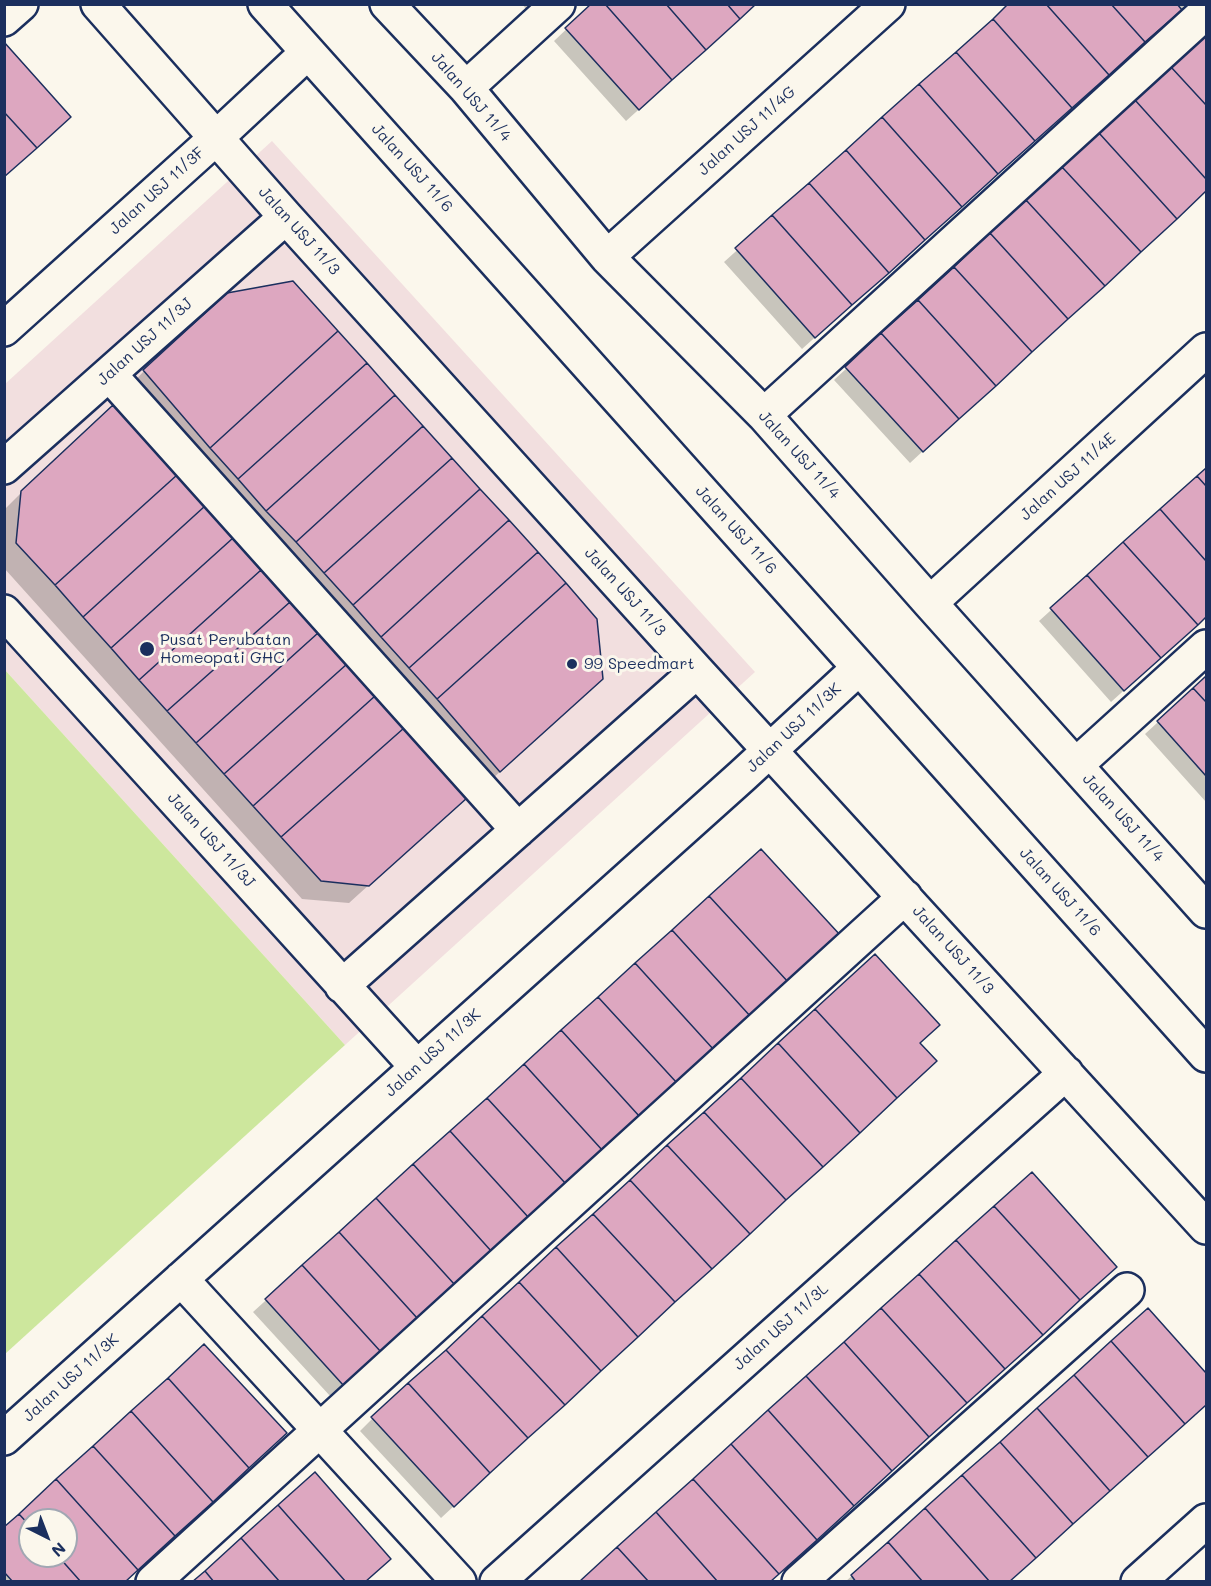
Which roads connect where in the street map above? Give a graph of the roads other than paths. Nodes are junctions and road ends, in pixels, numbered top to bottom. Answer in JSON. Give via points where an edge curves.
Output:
{"nodes":[{"id":1,"x":21,"y":4,"type":"edge"},
{"id":2,"x":98,"y":4,"type":"edge"},
{"id":3,"x":265,"y":4,"type":"edge"},
{"id":4,"x":387,"y":4,"type":"edge"},
{"id":5,"x":558,"y":4,"type":"edge"},
{"id":6,"x":888,"y":4,"type":"edge"},
{"id":7,"x":1206,"y":12,"type":"edge"},
{"id":8,"x":4,"y":19,"type":"edge"},
{"id":9,"x":308,"y":52,"type":"junction"},
{"id":10,"x":465,"y":88,"type":"junction"},
{"id":11,"x":216,"y":138,"type":"junction"},
{"id":12,"x":286,"y":217,"type":"junction"},
{"id":13,"x":607,"y":257,"type":"junction"},
{"id":14,"x":4,"y":328,"type":"edge"},
{"id":15,"x":1206,"y":350,"type":"edge"},
{"id":16,"x":109,"y":374,"type":"junction"},
{"id":17,"x":764,"y":415,"type":"junction"},
{"id":18,"x":4,"y":467,"type":"edge"},
{"id":19,"x":930,"y":603,"type":"junction"},
{"id":20,"x":4,"y":612,"type":"edge"},
{"id":21,"x":1206,"y":647,"type":"edge"},
{"id":22,"x":859,"y":668,"type":"junction"},
{"id":23,"x":697,"y":671,"type":"junction"},
{"id":24,"x":770,"y":750,"type":"junction"},
{"id":25,"x":1076,"y":765,"type":"junction"},
{"id":26,"x":518,"y":830,"type":"junction"},
{"id":27,"x":904,"y":897,"type":"junction"},
{"id":28,"x":1206,"y":911,"type":"edge"},
{"id":29,"x":342,"y":986,"type":"junction"},
{"id":30,"x":1206,"y":1055,"type":"edge"},
{"id":31,"x":417,"y":1067,"type":"junction"},
{"id":32,"x":1065,"y":1073,"type":"junction"},
{"id":33,"x":1206,"y":1227,"type":"edge"},
{"id":34,"x":181,"y":1279,"type":"junction"},
{"id":35,"x":1127,"y":1290,"type":"dead end"},
{"id":36,"x":319,"y":1430,"type":"junction"},
{"id":37,"x":4,"y":1437,"type":"edge"},
{"id":38,"x":1206,"y":1521,"type":"edge"},
{"id":39,"x":153,"y":1581,"type":"edge"},
{"id":40,"x":459,"y":1581,"type":"edge"},
{"id":41,"x":497,"y":1581,"type":"edge"},
{"id":42,"x":799,"y":1581,"type":"edge"},
{"id":43,"x":1138,"y":1581,"type":"edge"}],
"edges":[{"from":1,"to":8,"type":"street"},
{"from":2,"to":11,"type":"street","name":"Jalan USJ 11/3"},
{"from":3,"to":9,"type":"street","name":"Jalan USJ 11/6"},
{"from":4,"to":10,"type":"street","name":"Jalan USJ 11/4"},
{"from":5,"to":10,"type":"street"},
{"from":6,"to":13,"type":"street","name":"Jalan USJ 11/4G"},
{"from":7,"to":17,"type":"street"},
{"from":9,"to":11,"type":"street","name":"Jalan USJ 11/3F"},
{"from":9,"to":22,"type":"street","name":"Jalan USJ 11/6"},
{"from":10,"to":13,"type":"street","name":"Jalan USJ 11/4"},
{"from":11,"to":12,"type":"street","name":"Jalan USJ 11/3"},
{"from":11,"to":14,"type":"street","name":"Jalan USJ 11/3F"},
{"from":12,"to":16,"type":"street","name":"Jalan USJ 11/3J"},
{"from":12,"to":23,"type":"street","name":"Jalan USJ 11/3"},
{"from":13,"to":17,"type":"street","name":"Jalan USJ 11/4"},
{"from":15,"to":19,"type":"street","name":"Jalan USJ 11/4E"},
{"from":16,"to":18,"type":"street","name":"Jalan USJ 11/3J"},
{"from":16,"to":26,"type":"street"},
{"from":17,"to":19,"type":"street","name":"Jalan USJ 11/4"},
{"from":19,"to":25,"type":"street","name":"Jalan USJ 11/4"},
{"from":20,"to":29,"type":"street","name":"Jalan USJ 11/3J"},
{"from":21,"to":25,"type":"street"},
{"from":22,"to":24,"type":"street","name":"Jalan USJ 11/3K"},
{"from":22,"to":30,"type":"street","name":"Jalan USJ 11/6"},
{"from":23,"to":24,"type":"street","name":"Jalan USJ 11/3"},
{"from":23,"to":26,"type":"street"},
{"from":24,"to":27,"type":"street","name":"Jalan USJ 11/3"},
{"from":24,"to":31,"type":"street","name":"Jalan USJ 11/3K"},
{"from":25,"to":28,"type":"street","name":"Jalan USJ 11/4"},
{"from":26,"to":29,"type":"street"},
{"from":27,"to":32,"type":"street","name":"Jalan USJ 11/3"},
{"from":27,"to":36,"type":"street"},
{"from":29,"to":31,"type":"street","name":"Jalan USJ 11/3J"},
{"from":31,"to":34,"type":"street","name":"Jalan USJ 11/3K"},
{"from":32,"to":33,"type":"street","name":"Jalan USJ 11/3"},
{"from":32,"to":41,"type":"street","name":"Jalan USJ 11/3L"},
{"from":34,"to":36,"type":"street"},
{"from":34,"to":37,"type":"street","name":"Jalan USJ 11/3K"},
{"from":35,"to":42,"type":"street"},
{"from":36,"to":39,"type":"street"},
{"from":36,"to":40,"type":"street"},
{"from":38,"to":43,"type":"street"}]}
